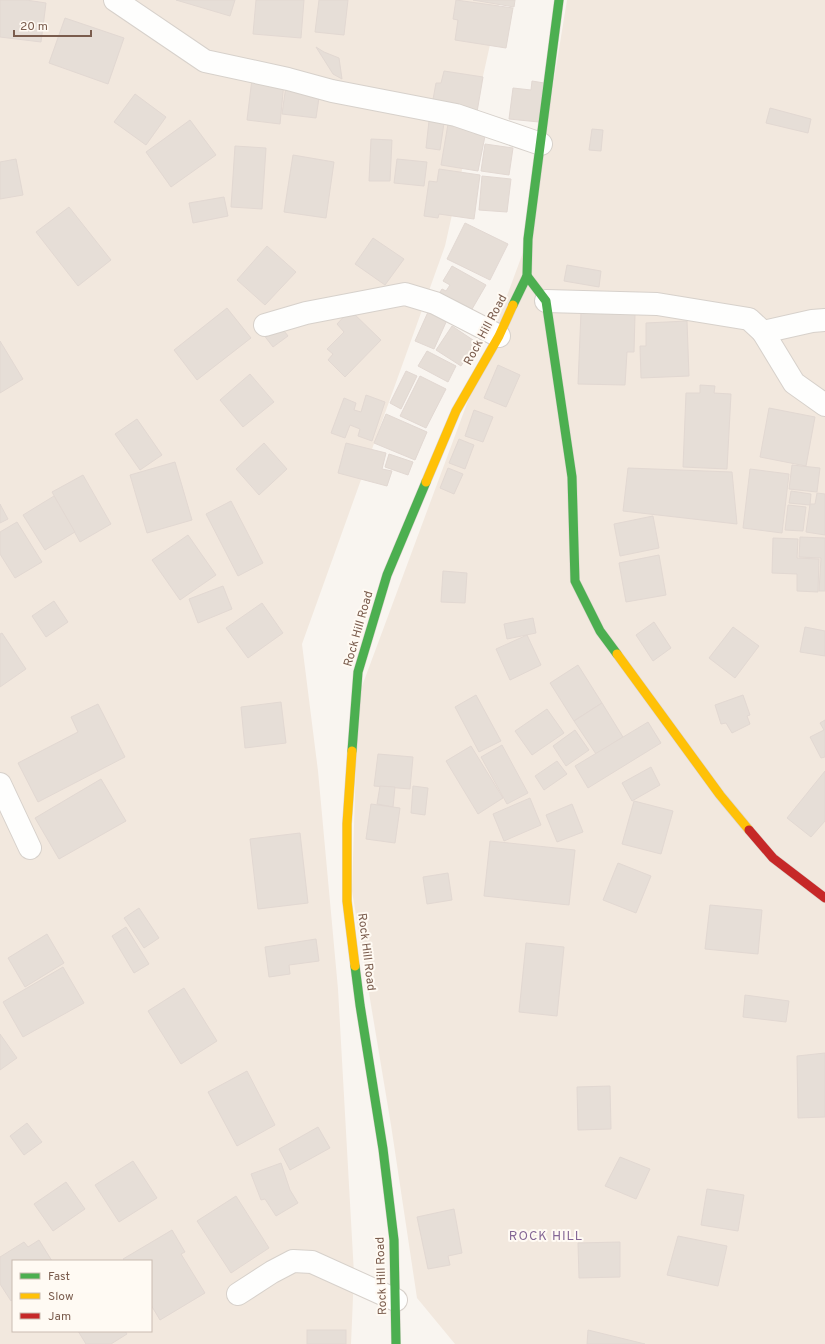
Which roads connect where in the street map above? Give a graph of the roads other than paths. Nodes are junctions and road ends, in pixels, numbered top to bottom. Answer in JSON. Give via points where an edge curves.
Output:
{"nodes":[{"id":1,"x":115,"y":0,"type":"edge"},
{"id":2,"x":559,"y":0,"type":"edge"},
{"id":3,"x":541,"y":144,"type":"junction"},
{"id":4,"x":527,"y":276,"type":"junction"},
{"id":5,"x":546,"y":302,"type":"junction"},
{"id":6,"x":825,"y":320,"type":"edge"},
{"id":7,"x":265,"y":325,"type":"dead end"},
{"id":8,"x":763,"y":332,"type":"junction"},
{"id":9,"x":499,"y":336,"type":"junction"},
{"id":10,"x":825,"y":405,"type":"edge"},
{"id":11,"x":0,"y":784,"type":"edge"},
{"id":12,"x":30,"y":848,"type":"dead end"},
{"id":13,"x":825,"y":898,"type":"edge"},
{"id":14,"x":238,"y":1294,"type":"dead end"},
{"id":15,"x":396,"y":1300,"type":"junction"},
{"id":16,"x":396,"y":1344,"type":"edge"}],
"edges":[{"from":1,"to":3,"type":"street","via":[[205,61],[332,91],[456,115]]},
{"from":2,"to":3,"type":"street","name":"Rock Hill Road"},
{"from":3,"to":4,"type":"street","name":"Rock Hill Road","via":[[528,240]]},
{"from":4,"to":5,"type":"street"},
{"from":4,"to":9,"type":"street","name":"Rock Hill Road"},
{"from":5,"to":8,"type":"street","via":[[657,304],[749,319]]},
{"from":5,"to":13,"type":"street","via":[[572,477],[575,581],[600,631],[720,795],[773,858]]},
{"from":6,"to":8,"type":"street"},
{"from":7,"to":9,"type":"street","via":[[405,294],[435,303]]},
{"from":8,"to":10,"type":"street","via":[[794,383]]},
{"from":9,"to":15,"type":"street","name":"Rock Hill Road","via":[[450,424],[387,576],[358,672],[347,824],[347,901],[360,1005],[383,1149],[394,1240]]},
{"from":11,"to":12,"type":"street"},
{"from":14,"to":15,"type":"street","via":[[293,1261],[312,1262]]},
{"from":15,"to":16,"type":"street","name":"Rock Hill Road"}]}
